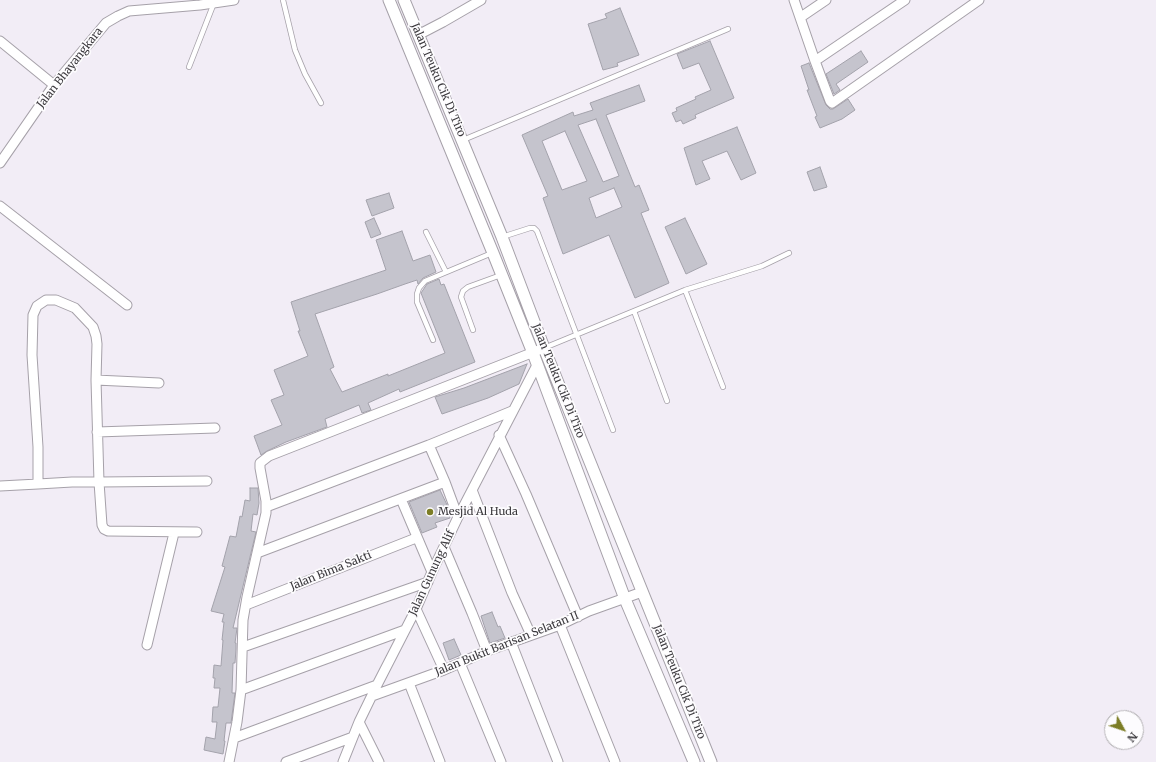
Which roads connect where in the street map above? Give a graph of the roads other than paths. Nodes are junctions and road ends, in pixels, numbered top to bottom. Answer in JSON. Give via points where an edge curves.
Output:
{"nodes":[{"id":1,"x":234,"y":0,"type":"edge"},
{"id":2,"x":283,"y":0,"type":"edge"},
{"id":3,"x":388,"y":0,"type":"edge"},
{"id":4,"x":404,"y":0,"type":"edge"},
{"id":5,"x":481,"y":0,"type":"edge"},
{"id":6,"x":794,"y":0,"type":"edge"},
{"id":7,"x":826,"y":0,"type":"edge"},
{"id":8,"x":905,"y":0,"type":"edge"},
{"id":9,"x":979,"y":0,"type":"edge"},
{"id":10,"x":214,"y":3,"type":"junction"},
{"id":11,"x":801,"y":18,"type":"junction"},
{"id":12,"x":728,"y":29,"type":"dead end"},
{"id":13,"x":418,"y":35,"type":"junction"},
{"id":14,"x":2,"y":47,"type":"edge"},
{"id":15,"x":814,"y":61,"type":"junction"},
{"id":16,"x":189,"y":67,"type":"dead end"},
{"id":17,"x":439,"y":84,"type":"junction"},
{"id":18,"x":54,"y":85,"type":"junction"},
{"id":19,"x":427,"y":90,"type":"junction"},
{"id":20,"x":321,"y":104,"type":"dead end"},
{"id":21,"x":463,"y":140,"type":"junction"},
{"id":22,"x":0,"y":163,"type":"edge"},
{"id":23,"x":0,"y":206,"type":"edge"},
{"id":24,"x":426,"y":232,"type":"dead end"},
{"id":25,"x":502,"y":237,"type":"junction"},
{"id":26,"x":493,"y":253,"type":"junction"},
{"id":27,"x":789,"y":253,"type":"dead end"},
{"id":28,"x":446,"y":272,"type":"junction"},
{"id":29,"x":502,"y":275,"type":"junction"},
{"id":30,"x":685,"y":290,"type":"junction"},
{"id":31,"x":127,"y":305,"type":"dead end"},
{"id":32,"x":634,"y":311,"type":"junction"},
{"id":33,"x":473,"y":330,"type":"dead end"},
{"id":34,"x":576,"y":335,"type":"junction"},
{"id":35,"x":433,"y":340,"type":"dead end"},
{"id":36,"x":544,"y":348,"type":"junction"},
{"id":37,"x":533,"y":353,"type":"junction"},
{"id":38,"x":537,"y":365,"type":"junction"},
{"id":39,"x":96,"y":380,"type":"junction"},
{"id":40,"x":159,"y":383,"type":"dead end"},
{"id":41,"x":723,"y":387,"type":"dead end"},
{"id":42,"x":667,"y":401,"type":"dead end"},
{"id":43,"x":512,"y":412,"type":"junction"},
{"id":44,"x":215,"y":428,"type":"dead end"},
{"id":45,"x":613,"y":430,"type":"dead end"},
{"id":46,"x":97,"y":432,"type":"junction"},
{"id":47,"x":499,"y":435,"type":"junction"},
{"id":48,"x":429,"y":445,"type":"junction"},
{"id":49,"x":207,"y":481,"type":"dead end"},
{"id":50,"x":99,"y":482,"type":"junction"},
{"id":51,"x":445,"y":482,"type":"junction"},
{"id":52,"x":38,"y":484,"type":"junction"},
{"id":53,"x":0,"y":486,"type":"edge"},
{"id":54,"x":472,"y":490,"type":"junction"},
{"id":55,"x":401,"y":499,"type":"junction"},
{"id":56,"x":266,"y":507,"type":"junction"},
{"id":57,"x":458,"y":517,"type":"junction"},
{"id":58,"x":197,"y":532,"type":"dead end"},
{"id":59,"x":174,"y":533,"type":"junction"},
{"id":60,"x":416,"y":538,"type":"junction"},
{"id":61,"x":444,"y":547,"type":"junction"},
{"id":62,"x":257,"y":553,"type":"junction"},
{"id":63,"x":432,"y":572,"type":"junction"},
{"id":64,"x":428,"y":582,"type":"junction"},
{"id":65,"x":642,"y":592,"type":"junction"},
{"id":66,"x":625,"y":599,"type":"junction"},
{"id":67,"x":246,"y":606,"type":"junction"},
{"id":68,"x":416,"y":608,"type":"junction"},
{"id":69,"x":578,"y":617,"type":"junction"},
{"id":70,"x":560,"y":625,"type":"junction"},
{"id":71,"x":405,"y":630,"type":"junction"},
{"id":72,"x":531,"y":635,"type":"junction"},
{"id":73,"x":511,"y":642,"type":"junction"},
{"id":74,"x":148,"y":644,"type":"dead end"},
{"id":75,"x":243,"y":647,"type":"junction"},
{"id":76,"x":488,"y":651,"type":"junction"},
{"id":77,"x":460,"y":663,"type":"junction"},
{"id":78,"x":444,"y":670,"type":"junction"},
{"id":79,"x":409,"y":683,"type":"junction"},
{"id":80,"x":377,"y":685,"type":"junction"},
{"id":81,"x":242,"y":690,"type":"junction"},
{"id":82,"x":372,"y":696,"type":"junction"},
{"id":83,"x":359,"y":722,"type":"junction"},
{"id":84,"x":353,"y":737,"type":"junction"},
{"id":85,"x":234,"y":738,"type":"junction"},
{"id":86,"x":229,"y":762,"type":"edge"},
{"id":87,"x":286,"y":762,"type":"edge"},
{"id":88,"x":343,"y":762,"type":"edge"},
{"id":89,"x":379,"y":762,"type":"edge"},
{"id":90,"x":440,"y":762,"type":"edge"},
{"id":91,"x":501,"y":762,"type":"edge"},
{"id":92,"x":558,"y":762,"type":"edge"},
{"id":93,"x":615,"y":762,"type":"edge"},
{"id":94,"x":694,"y":762,"type":"edge"},
{"id":95,"x":712,"y":762,"type":"edge"}],
"edges":[{"from":1,"to":10,"type":"street","name":"Jalan Bhayangkara"},
{"from":2,"to":20,"type":"lane","via":[[295,50]]},
{"from":3,"to":19,"type":"street","name":"Jalan Teuku Cik Di Tiro"},
{"from":4,"to":13,"type":"street","name":"Jalan Teuku Cik Di Tiro"},
{"from":5,"to":13,"type":"street"},
{"from":6,"to":11,"type":"street"},
{"from":7,"to":11,"type":"street"},
{"from":8,"to":15,"type":"street"},
{"from":9,"to":15,"type":"street","via":[[834,102],[830,101]]},
{"from":10,"to":16,"type":"lane"},
{"from":10,"to":18,"type":"street","name":"Jalan Bhayangkara","via":[[129,11],[118,16],[106,23]]},
{"from":11,"to":15,"type":"street"},
{"from":12,"to":21,"type":"lane"},
{"from":13,"to":17,"type":"street","name":"Jalan Teuku Cik Di Tiro"},
{"from":14,"to":18,"type":"street"},
{"from":17,"to":19,"type":"street"},
{"from":17,"to":21,"type":"street","name":"Jalan Teuku Cik Di Tiro"},
{"from":18,"to":22,"type":"street","name":"Jalan Bhayangkara"},
{"from":19,"to":26,"type":"street","name":"Jalan Teuku Cik Di Tiro"},
{"from":21,"to":25,"type":"street","name":"Jalan Teuku Cik Di Tiro"},
{"from":23,"to":31,"type":"street"},
{"from":24,"to":28,"type":"lane"},
{"from":25,"to":34,"type":"lane","via":[[530,228],[537,231]]},
{"from":25,"to":36,"type":"street","name":"Jalan Teuku Cik Di Tiro"},
{"from":26,"to":28,"type":"lane"},
{"from":26,"to":29,"type":"street","name":"Jalan Teuku Cik Di Tiro"},
{"from":27,"to":30,"type":"lane","via":[[762,266]]},
{"from":28,"to":35,"type":"lane","via":[[425,282],[416,294]]},
{"from":29,"to":33,"type":"lane","via":[[463,291],[461,297]]},
{"from":29,"to":37,"type":"street","name":"Jalan Teuku Cik Di Tiro"},
{"from":30,"to":32,"type":"lane"},
{"from":30,"to":41,"type":"lane"},
{"from":32,"to":34,"type":"lane"},
{"from":32,"to":42,"type":"lane"},
{"from":34,"to":36,"type":"lane"},
{"from":34,"to":45,"type":"lane"},
{"from":36,"to":37,"type":"street"},
{"from":36,"to":65,"type":"street","name":"Jalan Teuku Cik Di Tiro"},
{"from":37,"to":38,"type":"street","name":"Jalan Teuku Cik Di Tiro"},
{"from":37,"to":56,"type":"street","via":[[269,456],[260,463]]},
{"from":38,"to":43,"type":"street","name":"Jalan Gunung Alif"},
{"from":38,"to":66,"type":"street","name":"Jalan Teuku Cik Di Tiro"},
{"from":39,"to":40,"type":"street"},
{"from":39,"to":46,"type":"street"},
{"from":39,"to":52,"type":"street","via":[[97,344],[90,322],[75,308],[56,300],[46,300],[37,306],[33,315],[32,355]]},
{"from":43,"to":47,"type":"street","name":"Jalan Gunung Alif"},
{"from":43,"to":48,"type":"street"},
{"from":44,"to":46,"type":"street"},
{"from":46,"to":50,"type":"street"},
{"from":47,"to":54,"type":"street","name":"Jalan Gunung Alif"},
{"from":47,"to":69,"type":"street"},
{"from":48,"to":51,"type":"street"},
{"from":48,"to":56,"type":"street"},
{"from":49,"to":50,"type":"street"},
{"from":50,"to":52,"type":"street"},
{"from":50,"to":59,"type":"street","via":[[104,529]]},
{"from":51,"to":55,"type":"street"},
{"from":51,"to":57,"type":"street"},
{"from":52,"to":53,"type":"street"},
{"from":54,"to":57,"type":"street","name":"Jalan Gunung Alif"},
{"from":54,"to":72,"type":"street"},
{"from":55,"to":60,"type":"street"},
{"from":55,"to":62,"type":"street"},
{"from":56,"to":62,"type":"street"},
{"from":57,"to":61,"type":"street","name":"Jalan Gunung Alif"},
{"from":58,"to":59,"type":"street"},
{"from":59,"to":74,"type":"street"},
{"from":60,"to":63,"type":"street"},
{"from":60,"to":67,"type":"street","name":"Jalan Bima Sakti"},
{"from":61,"to":63,"type":"street","name":"Jalan Gunung Alif"},
{"from":61,"to":76,"type":"street"},
{"from":62,"to":67,"type":"street"},
{"from":63,"to":64,"type":"street","name":"Jalan Gunung Alif"},
{"from":64,"to":68,"type":"street","name":"Jalan Gunung Alif"},
{"from":64,"to":75,"type":"street"},
{"from":65,"to":66,"type":"street","name":"Jalan Bukit Barisan Selatan II"},
{"from":65,"to":95,"type":"street","name":"Jalan Teuku Cik Di Tiro"},
{"from":66,"to":69,"type":"street","name":"Jalan Bukit Barisan Selatan II"},
{"from":66,"to":94,"type":"street","name":"Jalan Teuku Cik Di Tiro"},
{"from":67,"to":75,"type":"street"},
{"from":68,"to":71,"type":"street","name":"Jalan Gunung Alif"},
{"from":68,"to":78,"type":"street"},
{"from":69,"to":70,"type":"street","name":"Jalan Bukit Barisan Selatan II"},
{"from":70,"to":72,"type":"street","name":"Jalan Bukit Barisan Selatan II"},
{"from":70,"to":93,"type":"street"},
{"from":71,"to":80,"type":"street","name":"Jalan Gunung Alif"},
{"from":71,"to":81,"type":"street"},
{"from":72,"to":73,"type":"street","name":"Jalan Bukit Barisan Selatan II"},
{"from":73,"to":76,"type":"street","name":"Jalan Bukit Barisan Selatan II"},
{"from":73,"to":92,"type":"street"},
{"from":75,"to":81,"type":"street"},
{"from":76,"to":77,"type":"street","name":"Jalan Bukit Barisan Selatan II"},
{"from":77,"to":78,"type":"street","name":"Jalan Bukit Barisan Selatan II"},
{"from":77,"to":91,"type":"street"},
{"from":78,"to":79,"type":"street","name":"Jalan Bukit Barisan Selatan II"},
{"from":79,"to":82,"type":"street","name":"Jalan Bukit Barisan Selatan II"},
{"from":79,"to":90,"type":"street"},
{"from":80,"to":82,"type":"street","name":"Jalan Gunung Alif"},
{"from":80,"to":85,"type":"street"},
{"from":81,"to":85,"type":"street"},
{"from":82,"to":83,"type":"street","name":"Jalan Gunung Alif"},
{"from":83,"to":84,"type":"street","name":"Jalan Gunung Alif"},
{"from":83,"to":89,"type":"street"},
{"from":84,"to":87,"type":"street"},
{"from":84,"to":88,"type":"street","name":"Jalan Gunung Alif"},
{"from":85,"to":86,"type":"street"}]}
